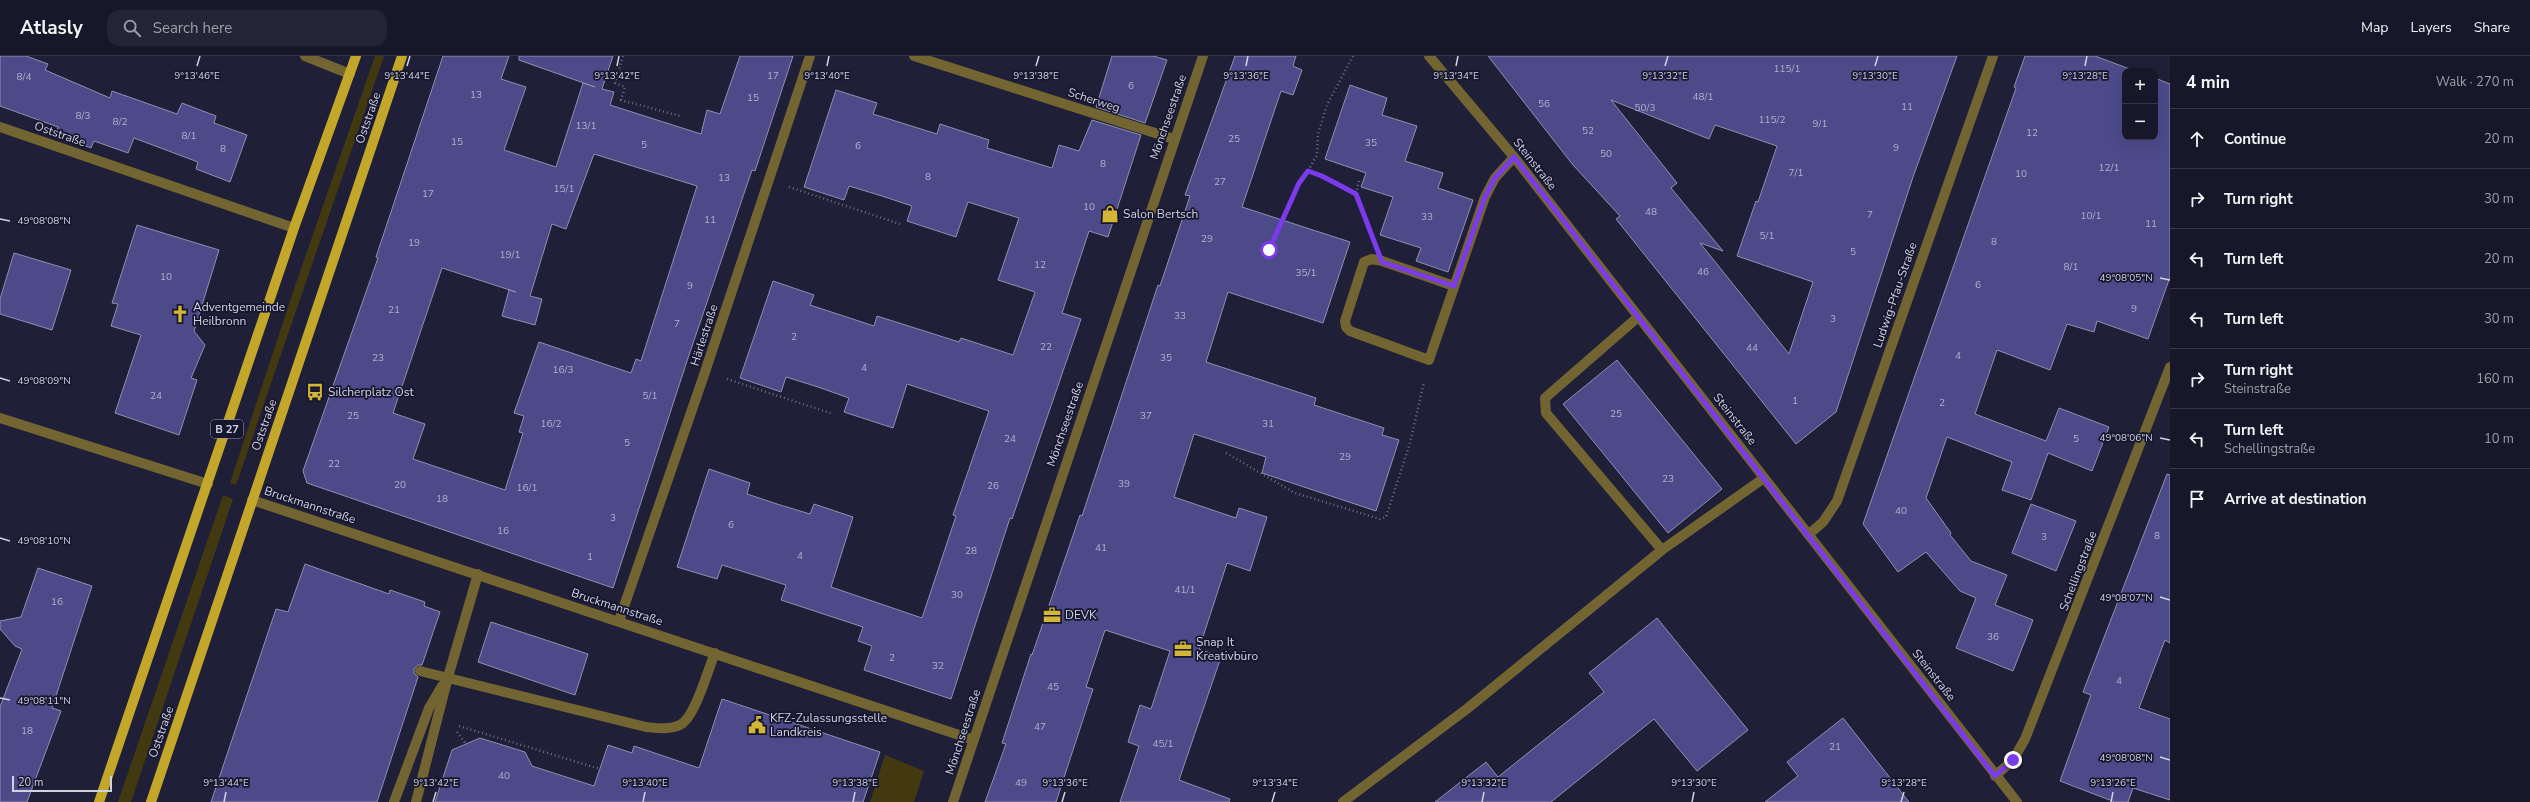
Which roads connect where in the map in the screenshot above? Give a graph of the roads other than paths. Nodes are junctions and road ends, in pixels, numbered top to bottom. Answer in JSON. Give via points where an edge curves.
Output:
{"nodes":[{"id":1,"x":305,"y":56,"type":"edge"},
{"id":2,"x":356,"y":56,"type":"edge"},
{"id":3,"x":402,"y":56,"type":"edge"},
{"id":4,"x":810,"y":56,"type":"edge"},
{"id":5,"x":914,"y":56,"type":"edge"},
{"id":6,"x":1203,"y":56,"type":"edge"},
{"id":7,"x":1428,"y":56,"type":"edge"},
{"id":8,"x":1993,"y":56,"type":"edge"},
{"id":9,"x":350,"y":74,"type":"junction"},
{"id":10,"x":0,"y":127,"type":"edge"},
{"id":11,"x":1174,"y":139,"type":"junction"},
{"id":12,"x":1514,"y":157,"type":"junction"},
{"id":13,"x":294,"y":228,"type":"junction"},
{"id":14,"x":1454,"y":286,"type":"junction"},
{"id":15,"x":1638,"y":317,"type":"junction"},
{"id":16,"x":2170,"y":367,"type":"edge"},
{"id":17,"x":0,"y":418,"type":"edge"},
{"id":18,"x":1764,"y":478,"type":"junction"},
{"id":19,"x":208,"y":484,"type":"junction"},
{"id":20,"x":252,"y":500,"type":"junction"},
{"id":21,"x":1809,"y":534,"type":"junction"},
{"id":22,"x":1662,"y":550,"type":"junction"},
{"id":23,"x":478,"y":574,"type":"junction"},
{"id":24,"x":619,"y":621,"type":"junction"},
{"id":25,"x":715,"y":653,"type":"junction"},
{"id":26,"x":420,"y":671,"type":"dead end"},
{"id":27,"x":448,"y":677,"type":"junction"},
{"id":28,"x":974,"y":740,"type":"junction"},
{"id":29,"x":1995,"y":776,"type":"junction"},
{"id":30,"x":99,"y":802,"type":"edge"},
{"id":31,"x":151,"y":802,"type":"edge"},
{"id":32,"x":394,"y":802,"type":"edge"},
{"id":33,"x":416,"y":802,"type":"edge"},
{"id":34,"x":954,"y":802,"type":"edge"},
{"id":35,"x":1343,"y":802,"type":"edge"},
{"id":36,"x":2017,"y":802,"type":"edge"}],
"edges":[{"from":1,"to":9,"type":"street"},
{"from":2,"to":9,"type":"main road","number":"B 27"},
{"from":3,"to":20,"type":"main road","name":"Oststraße"},
{"from":4,"to":24,"type":"street","name":"Härlestraße"},
{"from":5,"to":11,"type":"street","name":"Scherweg"},
{"from":6,"to":11,"type":"street","name":"Mönchseestraße"},
{"from":7,"to":12,"type":"street","name":"Steinstraße"},
{"from":8,"to":21,"type":"street","name":"Ludwig-Pfau-Straße","via":[[1837,501],[1823,522]]},
{"from":9,"to":13,"type":"main road","number":"B 27"},
{"from":10,"to":13,"type":"street","name":"Oststraße"},
{"from":11,"to":28,"type":"street","name":"Mönchseestraße"},
{"from":12,"to":14,"type":"street","via":[[1495,178],[1485,197]]},
{"from":12,"to":15,"type":"street","name":"Steinstraße"},
{"from":13,"to":19,"type":"main road","number":"B 27"},
{"from":14,"to":14,"type":"street","via":[[1382,262],[1364,262],[1345,321],[1346,327],[1350,331],[1429,360]]},
{"from":15,"to":18,"type":"street","name":"Steinstraße"},
{"from":15,"to":22,"type":"street","via":[[1545,398],[1546,413]]},
{"from":16,"to":29,"type":"street","name":"Schellingstraße","via":[[2025,739],[2013,760]]},
{"from":17,"to":19,"type":"street"},
{"from":18,"to":21,"type":"street","name":"Steinstraße"},
{"from":18,"to":22,"type":"street"},
{"from":19,"to":30,"type":"main road","number":"B 27"},
{"from":20,"to":23,"type":"street","name":"Bruckmannstraße"},
{"from":20,"to":31,"type":"main road","name":"Oststraße"},
{"from":21,"to":29,"type":"street","name":"Steinstraße"},
{"from":22,"to":35,"type":"street","via":[[1468,708]]},
{"from":23,"to":24,"type":"street","name":"Bruckmannstraße"},
{"from":23,"to":27,"type":"street"},
{"from":24,"to":25,"type":"street","name":"Bruckmannstraße"},
{"from":25,"to":27,"type":"street","via":[[690,716],[681,725],[669,729],[646,727]]},
{"from":25,"to":28,"type":"street","name":"Bruckmannstraße"},
{"from":26,"to":27,"type":"street"},
{"from":27,"to":32,"type":"street","via":[[429,708]]},
{"from":27,"to":33,"type":"street"},
{"from":28,"to":34,"type":"street","name":"Mönchseestraße"},
{"from":29,"to":36,"type":"street","name":"Steinstraße"}]}
